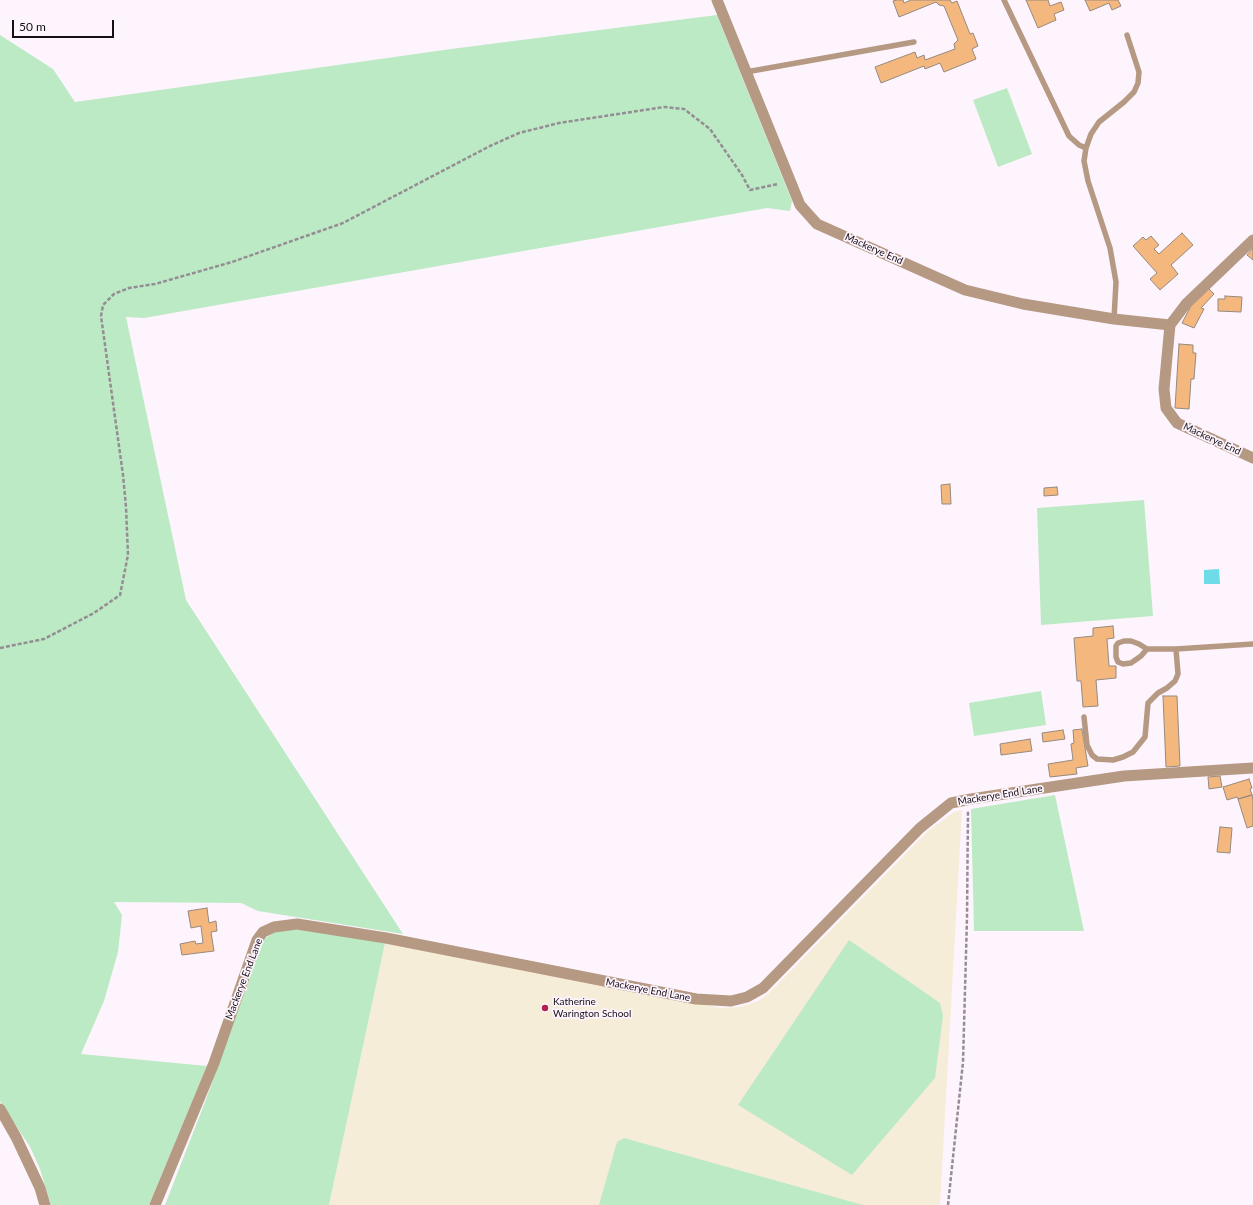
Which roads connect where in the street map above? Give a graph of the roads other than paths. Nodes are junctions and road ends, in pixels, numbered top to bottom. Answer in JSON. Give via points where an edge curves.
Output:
{"nodes":[{"id":1,"x":717,"y":0,"type":"edge"},
{"id":2,"x":1004,"y":0,"type":"edge"},
{"id":3,"x":1127,"y":35,"type":"dead end"},
{"id":4,"x":914,"y":42,"type":"dead end"},
{"id":5,"x":746,"y":72,"type":"junction"},
{"id":6,"x":1086,"y":148,"type":"junction"},
{"id":7,"x":1253,"y":240,"type":"edge"},
{"id":8,"x":1114,"y":319,"type":"junction"},
{"id":9,"x":1170,"y":325,"type":"junction"},
{"id":10,"x":1253,"y":458,"type":"edge"},
{"id":11,"x":1253,"y":644,"type":"edge"},
{"id":12,"x":1147,"y":649,"type":"junction"},
{"id":13,"x":1176,"y":649,"type":"junction"},
{"id":14,"x":1084,"y":716,"type":"dead end"},
{"id":15,"x":1253,"y":768,"type":"edge"},
{"id":16,"x":0,"y":1109,"type":"edge"},
{"id":17,"x":45,"y":1205,"type":"edge"},
{"id":18,"x":155,"y":1205,"type":"edge"}],
"edges":[{"from":1,"to":5,"type":"street","name":"Mackerye End"},
{"from":2,"to":6,"type":"lane","via":[[1069,136]]},
{"from":3,"to":6,"type":"lane","via":[[1139,72],[1138,83],[1134,92],[1124,102],[1099,122]]},
{"from":4,"to":5,"type":"lane"},
{"from":5,"to":8,"type":"street","name":"Mackerye End","via":[[800,205],[817,224],[965,290],[1023,304]]},
{"from":6,"to":8,"type":"lane","via":[[1084,161],[1088,181],[1110,248],[1116,282]]},
{"from":7,"to":9,"type":"street","via":[[1186,304]]},
{"from":8,"to":9,"type":"street","name":"Mackerye End"},
{"from":9,"to":10,"type":"street","name":"Mackerye End","via":[[1164,389],[1166,408],[1177,423]]},
{"from":11,"to":13,"type":"lane"},
{"from":12,"to":12,"type":"lane","via":[[1131,663],[1123,664],[1118,662],[1116,657],[1116,646],[1124,641],[1131,641]]},
{"from":12,"to":13,"type":"lane"},
{"from":13,"to":14,"type":"lane","via":[[1178,674],[1167,688],[1148,703],[1145,737],[1133,752],[1123,758],[1097,760],[1087,745]]},
{"from":15,"to":18,"type":"street","name":"Mackerye End Lane","via":[[1124,776],[951,803],[920,828],[763,988],[747,998],[731,1001],[696,999],[386,938],[297,924],[274,927],[263,932],[257,940],[214,1063]]},
{"from":16,"to":17,"type":"street","via":[[40,1188]]}]}
